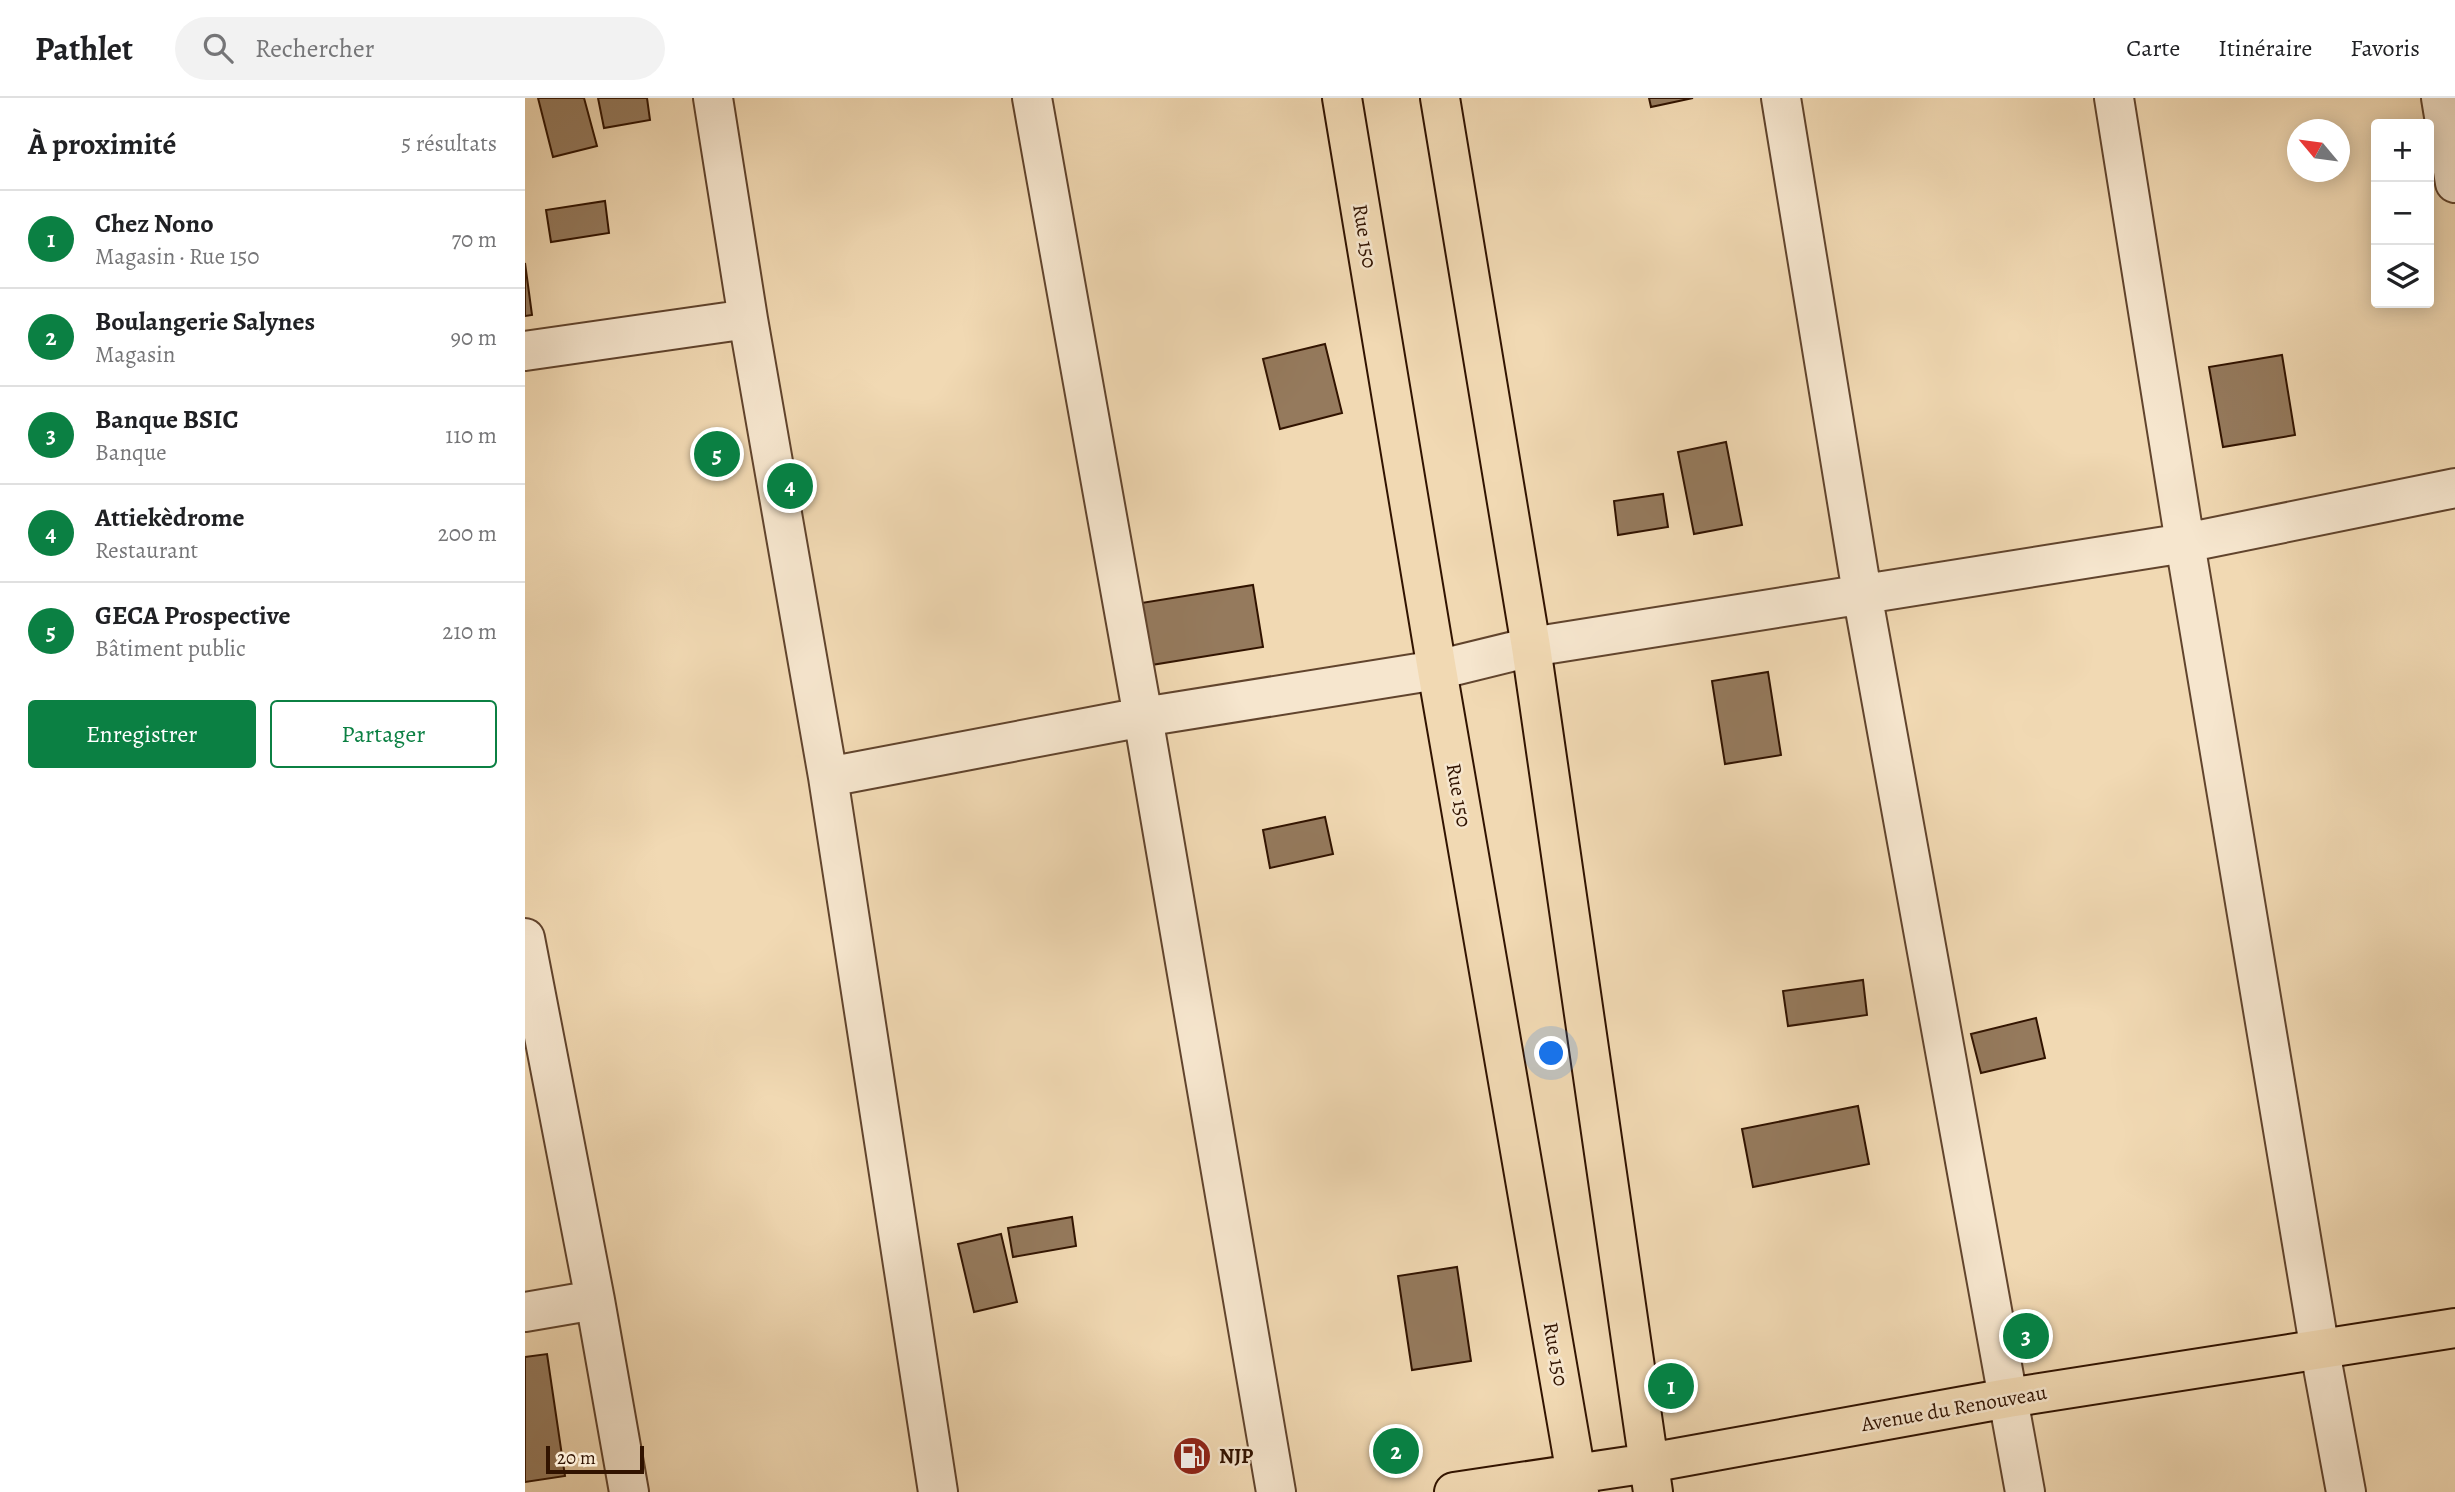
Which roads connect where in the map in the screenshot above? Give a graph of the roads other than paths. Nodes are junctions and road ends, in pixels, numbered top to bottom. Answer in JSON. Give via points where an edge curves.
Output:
{"nodes":[{"id":1,"x":713,"y":98,"type":"edge"},
{"id":2,"x":1032,"y":98,"type":"edge"},
{"id":3,"x":1342,"y":98,"type":"edge"},
{"id":4,"x":1440,"y":98,"type":"edge"},
{"id":5,"x":1781,"y":98,"type":"edge"},
{"id":6,"x":2114,"y":98,"type":"edge"},
{"id":7,"x":2441,"y":98,"type":"edge"},
{"id":8,"x":2455,"y":183,"type":"edge"},
{"id":9,"x":748,"y":319,"type":"junction"},
{"id":10,"x":525,"y":351,"type":"edge"},
{"id":11,"x":2455,"y":488,"type":"edge"},
{"id":12,"x":2185,"y":543,"type":"junction"},
{"id":13,"x":1862,"y":593,"type":"junction"},
{"id":14,"x":1531,"y":648,"type":"junction"},
{"id":15,"x":1437,"y":670,"type":"junction"},
{"id":16,"x":1143,"y":717,"type":"junction"},
{"id":17,"x":828,"y":777,"type":"junction"},
{"id":18,"x":525,"y":938,"type":"edge"},
{"id":19,"x":529,"y":983,"type":"edge"},
{"id":20,"x":595,"y":1300,"type":"junction"},
{"id":21,"x":525,"y":1312,"type":"edge"},
{"id":22,"x":2455,"y":1328,"type":"edge"},
{"id":23,"x":2320,"y":1351,"type":"junction"},
{"id":24,"x":2008,"y":1398,"type":"junction"},
{"id":25,"x":1651,"y":1478,"type":"edge"},
{"id":26,"x":1578,"y":1484,"type":"edge"},
{"id":27,"x":629,"y":1492,"type":"edge"},
{"id":28,"x":938,"y":1492,"type":"edge"},
{"id":29,"x":1276,"y":1492,"type":"edge"},
{"id":30,"x":1454,"y":1492,"type":"edge"},
{"id":31,"x":2025,"y":1492,"type":"edge"},
{"id":32,"x":2346,"y":1492,"type":"edge"}],
"edges":[{"from":1,"to":9,"type":"street"},
{"from":2,"to":16,"type":"street"},
{"from":3,"to":15,"type":"main road","name":"Rue 150"},
{"from":4,"to":14,"type":"main road"},
{"from":5,"to":13,"type":"street"},
{"from":6,"to":12,"type":"street"},
{"from":7,"to":8,"type":"street"},
{"from":9,"to":10,"type":"street"},
{"from":9,"to":17,"type":"street"},
{"from":11,"to":12,"type":"street"},
{"from":12,"to":13,"type":"street"},
{"from":12,"to":23,"type":"street"},
{"from":13,"to":14,"type":"street"},
{"from":13,"to":24,"type":"street"},
{"from":14,"to":15,"type":"street"},
{"from":14,"to":25,"type":"main road"},
{"from":15,"to":16,"type":"street"},
{"from":15,"to":26,"type":"main road","name":"Rue 150"},
{"from":16,"to":17,"type":"street"},
{"from":16,"to":29,"type":"street"},
{"from":17,"to":28,"type":"street"},
{"from":18,"to":19,"type":"street"},
{"from":19,"to":20,"type":"street"},
{"from":20,"to":21,"type":"street"},
{"from":20,"to":27,"type":"street"},
{"from":22,"to":23,"type":"main road","name":"Avenue du Renouveau"},
{"from":23,"to":24,"type":"main road","name":"Avenue du Renouveau"},
{"from":23,"to":32,"type":"street"},
{"from":24,"to":25,"type":"main road","name":"Avenue du Renouveau"},
{"from":24,"to":31,"type":"street"},
{"from":25,"to":26,"type":"main road","name":"Avenue du Renouveau"},
{"from":26,"to":30,"type":"main road","name":"Avenue du Renouveau"}]}
